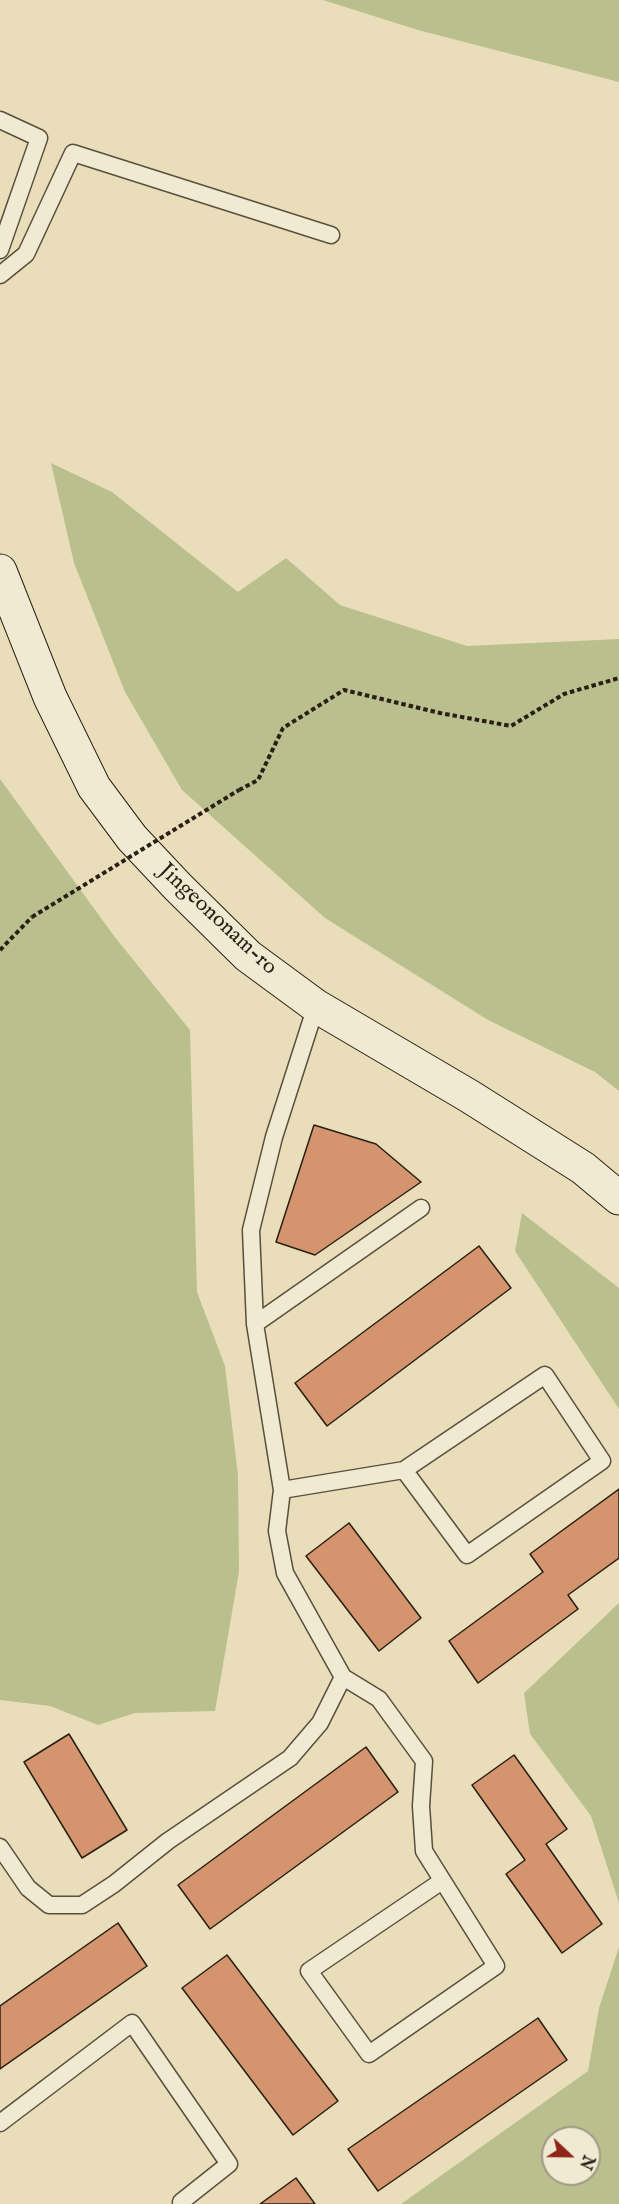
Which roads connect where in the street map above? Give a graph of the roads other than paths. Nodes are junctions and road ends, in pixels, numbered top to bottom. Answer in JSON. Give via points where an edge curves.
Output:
{"nodes":[{"id":1,"x":0,"y":120,"type":"edge"},
{"id":2,"x":331,"y":235,"type":"dead end"},
{"id":3,"x":0,"y":250,"type":"edge"},
{"id":4,"x":0,"y":276,"type":"edge"},
{"id":5,"x":0,"y":571,"type":"edge"},
{"id":6,"x":316,"y":1006,"type":"junction"},
{"id":7,"x":619,"y":1198,"type":"edge"},
{"id":8,"x":421,"y":1208,"type":"dead end"},
{"id":9,"x":255,"y":1324,"type":"junction"},
{"id":10,"x":404,"y":1470,"type":"junction"},
{"id":11,"x":282,"y":1490,"type":"junction"},
{"id":12,"x":343,"y":1677,"type":"junction"},
{"id":13,"x":0,"y":1847,"type":"edge"},
{"id":14,"x":442,"y":1881,"type":"dead end"},
{"id":15,"x":0,"y":2123,"type":"edge"},
{"id":16,"x":182,"y":2202,"type":"dead end"}],
"edges":[{"from":1,"to":3,"type":"lane","via":[[39,138]]},
{"from":2,"to":4,"type":"lane","via":[[74,153],[26,254]]},
{"from":5,"to":6,"type":"main road","name":"Jingeononam-ro","via":[[50,697],[94,787],[132,838],[201,910],[248,956]]},
{"from":6,"to":7,"type":"main road","name":"Jingeononam-ro","via":[[470,1096],[583,1168]]},
{"from":6,"to":9,"type":"lane","via":[[274,1137],[251,1230]]},
{"from":8,"to":9,"type":"lane"},
{"from":9,"to":11,"type":"lane"},
{"from":10,"to":10,"type":"lane","via":[[545,1375],[602,1461],[467,1555]]},
{"from":10,"to":11,"type":"lane"},
{"from":11,"to":12,"type":"lane","via":[[277,1532],[285,1573]]},
{"from":12,"to":13,"type":"lane","via":[[320,1723],[290,1758],[82,1905],[50,1905],[28,1888]]},
{"from":12,"to":14,"type":"lane","via":[[379,1699],[424,1761],[420,1806],[424,1851],[496,1966],[369,2054],[309,1971]]},
{"from":15,"to":16,"type":"lane","via":[[132,2023],[229,2164]]}]}
